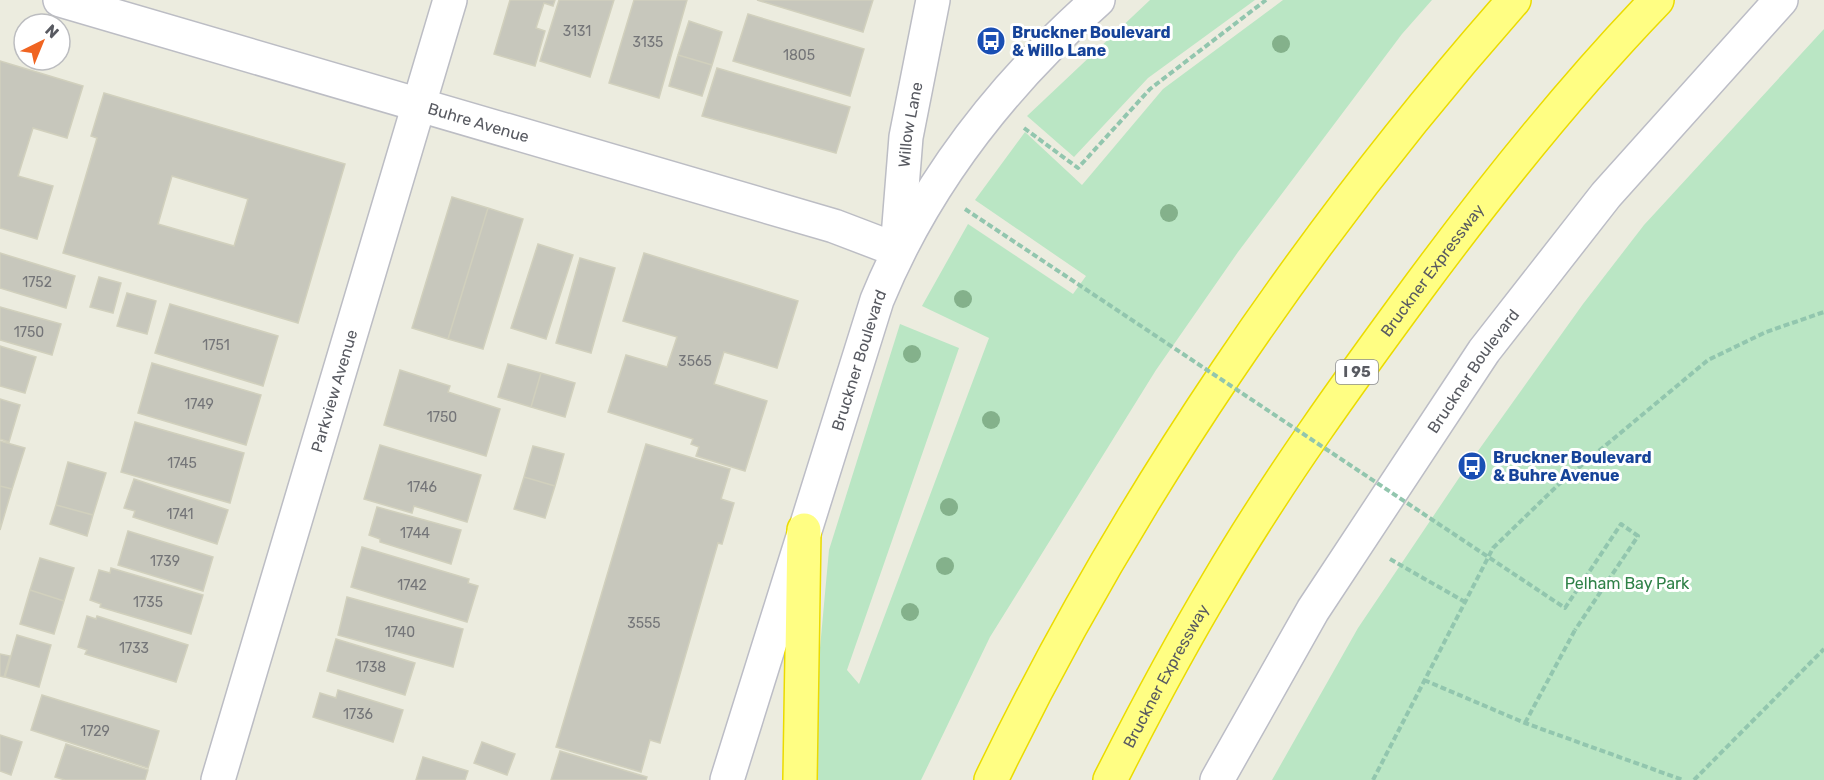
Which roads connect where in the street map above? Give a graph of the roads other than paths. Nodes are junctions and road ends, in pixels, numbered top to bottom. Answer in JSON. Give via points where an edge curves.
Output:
{"nodes":[{"id":1,"x":60,"y":0,"type":"edge"},
{"id":2,"x":450,"y":0,"type":"edge"},
{"id":3,"x":933,"y":0,"type":"edge"},
{"id":4,"x":1098,"y":0,"type":"edge"},
{"id":5,"x":1514,"y":0,"type":"edge"},
{"id":6,"x":1657,"y":0,"type":"edge"},
{"id":7,"x":1781,"y":0,"type":"edge"},
{"id":8,"x":418,"y":106,"type":"junction"},
{"id":9,"x":897,"y":250,"type":"junction"},
{"id":10,"x":804,"y":530,"type":"junction"},
{"id":11,"x":218,"y":780,"type":"edge"},
{"id":12,"x":727,"y":780,"type":"edge"},
{"id":13,"x":800,"y":780,"type":"edge"},
{"id":14,"x":991,"y":780,"type":"edge"},
{"id":15,"x":1110,"y":780,"type":"edge"},
{"id":16,"x":1217,"y":780,"type":"edge"}],
"edges":[{"from":1,"to":8,"type":"street","name":"Buhre Avenue"},
{"from":2,"to":8,"type":"street","name":"Parkview Avenue"},
{"from":3,"to":9,"type":"street","name":"Willow Lane","via":[[906,137]]},
{"from":4,"to":9,"type":"street","name":"Bruckner Boulevard","via":[[1023,72],[992,108],[949,166]]},
{"from":5,"to":14,"type":"highway","via":[[1384,155],[1236,360],[1111,559]]},
{"from":6,"to":15,"type":"highway","name":"Bruckner Expressway","number":"I 95","via":[[1550,118],[1373,348],[1218,580]]},
{"from":7,"to":16,"type":"street","name":"Bruckner Boulevard","via":[[1668,123],[1484,351],[1357,540],[1268,686]]},
{"from":8,"to":9,"type":"street","name":"Buhre Avenue","via":[[834,226]]},
{"from":8,"to":11,"type":"street","name":"Parkview Avenue"},
{"from":9,"to":10,"type":"street","name":"Bruckner Boulevard","via":[[877,300]]},
{"from":10,"to":12,"type":"street","name":"Bruckner Boulevard"},
{"from":10,"to":13,"type":"highway"}]}
